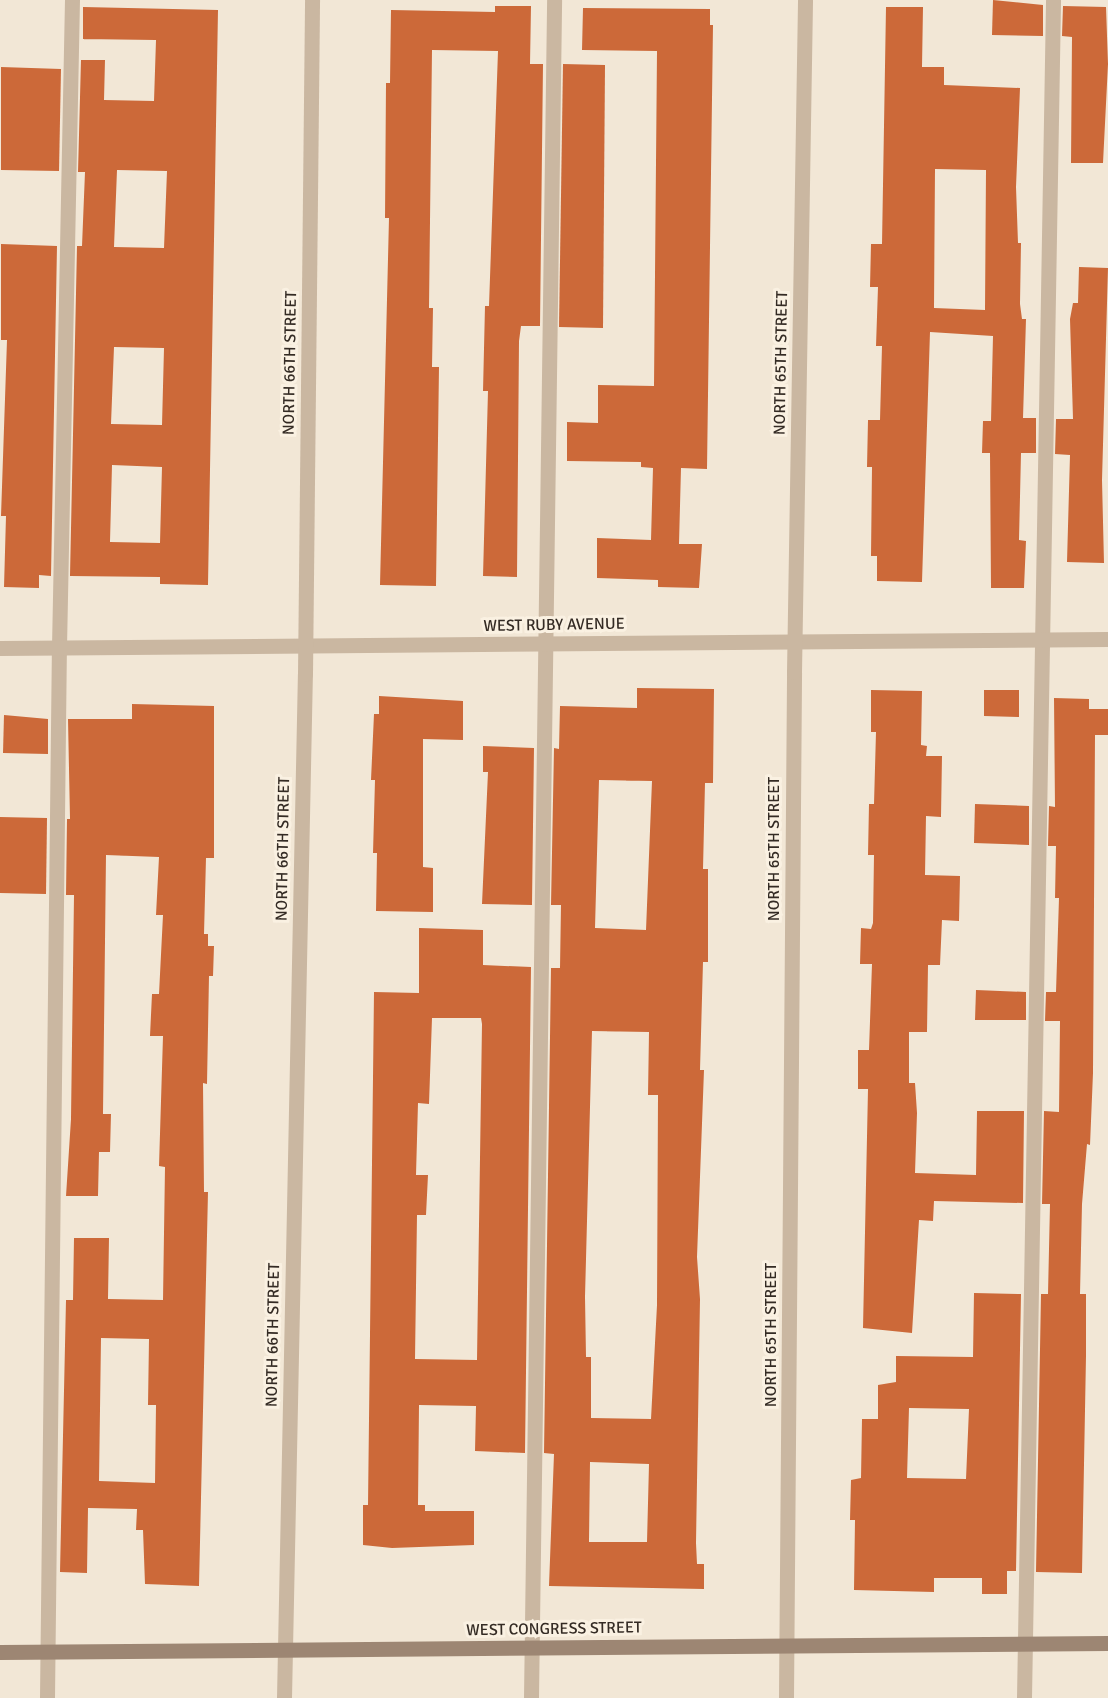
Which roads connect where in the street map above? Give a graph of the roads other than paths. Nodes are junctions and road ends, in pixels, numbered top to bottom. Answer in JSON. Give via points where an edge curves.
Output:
{"nodes":[{"id":1,"x":72,"y":0,"type":"edge"},
{"id":2,"x":312,"y":0,"type":"edge"},
{"id":3,"x":554,"y":0,"type":"edge"},
{"id":4,"x":805,"y":0,"type":"edge"},
{"id":5,"x":1053,"y":0,"type":"edge"},
{"id":6,"x":1045,"y":639,"type":"junction"},
{"id":7,"x":1108,"y":639,"type":"edge"},
{"id":8,"x":794,"y":640,"type":"junction"},
{"id":9,"x":546,"y":643,"type":"junction"},
{"id":10,"x":305,"y":646,"type":"junction"},
{"id":11,"x":59,"y":647,"type":"junction"},
{"id":12,"x":0,"y":648,"type":"edge"},
{"id":13,"x":1024,"y":1643,"type":"junction"},
{"id":14,"x":1108,"y":1643,"type":"edge"},
{"id":15,"x":787,"y":1646,"type":"junction"},
{"id":16,"x":532,"y":1648,"type":"junction"},
{"id":17,"x":284,"y":1650,"type":"junction"},
{"id":18,"x":48,"y":1651,"type":"junction"},
{"id":19,"x":0,"y":1652,"type":"edge"},
{"id":20,"x":47,"y":1698,"type":"edge"},
{"id":21,"x":284,"y":1698,"type":"edge"},
{"id":22,"x":531,"y":1698,"type":"edge"},
{"id":23,"x":786,"y":1698,"type":"edge"},
{"id":24,"x":1023,"y":1698,"type":"edge"}],
"edges":[{"from":1,"to":11,"type":"street"},
{"from":2,"to":10,"type":"street","name":"NORTH 66TH STREET"},
{"from":3,"to":9,"type":"street"},
{"from":4,"to":8,"type":"street","name":"NORTH 65TH STREET"},
{"from":5,"to":6,"type":"street"},
{"from":6,"to":7,"type":"street","name":"WEST RUBY AVENUE"},
{"from":6,"to":8,"type":"street","name":"WEST RUBY AVENUE"},
{"from":6,"to":13,"type":"street"},
{"from":8,"to":9,"type":"street","name":"WEST RUBY AVENUE"},
{"from":8,"to":15,"type":"street","name":"NORTH 65TH STREET"},
{"from":9,"to":10,"type":"street","name":"WEST RUBY AVENUE"},
{"from":9,"to":16,"type":"street"},
{"from":10,"to":11,"type":"street","name":"WEST RUBY AVENUE"},
{"from":10,"to":17,"type":"street","name":"NORTH 66TH STREET"},
{"from":11,"to":12,"type":"street","name":"WEST RUBY AVENUE"},
{"from":11,"to":18,"type":"street"},
{"from":13,"to":14,"type":"street","name":"WEST CONGRESS STREET"},
{"from":13,"to":15,"type":"street","name":"WEST CONGRESS STREET"},
{"from":13,"to":24,"type":"street"},
{"from":15,"to":16,"type":"street","name":"WEST CONGRESS STREET"},
{"from":15,"to":23,"type":"street","name":"NORTH 65TH STREET"},
{"from":16,"to":17,"type":"street","name":"WEST CONGRESS STREET"},
{"from":16,"to":22,"type":"street"},
{"from":17,"to":18,"type":"street","name":"WEST CONGRESS STREET"},
{"from":17,"to":21,"type":"street","name":"NORTH 66TH STREET"},
{"from":18,"to":19,"type":"street","name":"WEST CONGRESS STREET"},
{"from":18,"to":20,"type":"street"}]}
